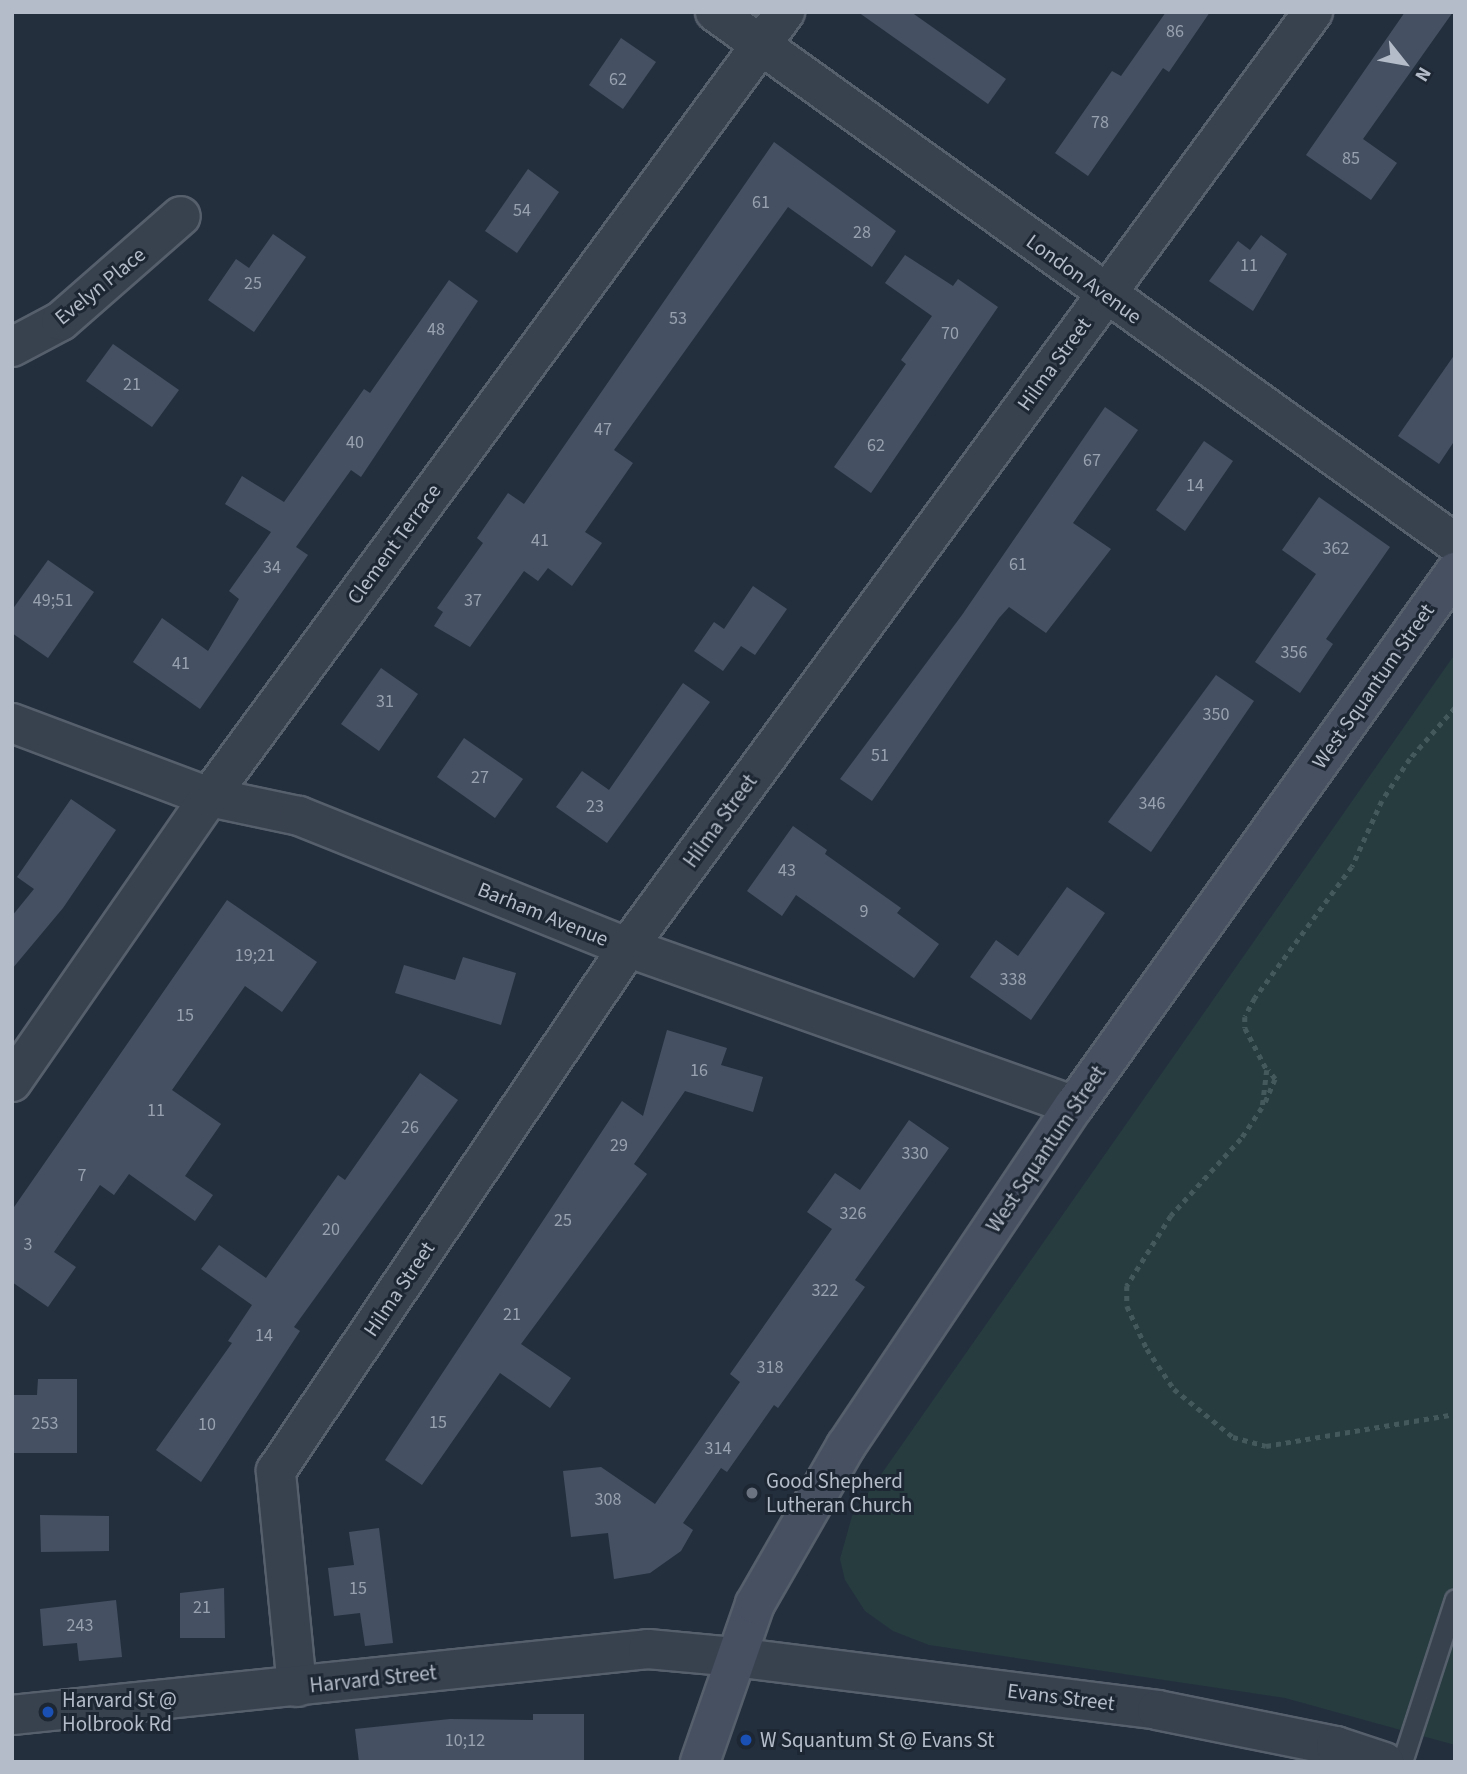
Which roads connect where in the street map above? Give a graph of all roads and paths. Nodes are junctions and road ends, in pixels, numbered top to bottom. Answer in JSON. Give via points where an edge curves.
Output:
{"nodes":[{"id":1,"x":715,"y":12,"type":"edge"},
{"id":2,"x":785,"y":12,"type":"edge"},
{"id":3,"x":1313,"y":12,"type":"edge"},
{"id":4,"x":761,"y":48,"type":"junction"},
{"id":5,"x":181,"y":216,"type":"dead end"},
{"id":6,"x":1105,"y":295,"type":"junction"},
{"id":7,"x":12,"y":347,"type":"edge"},
{"id":8,"x":1455,"y":543,"type":"edge"},
{"id":9,"x":1455,"y":572,"type":"edge"},
{"id":10,"x":1455,"y":708,"type":"edge"},
{"id":11,"x":12,"y":723,"type":"edge"},
{"id":12,"x":209,"y":797,"type":"junction"},
{"id":13,"x":629,"y":948,"type":"junction"},
{"id":14,"x":12,"y":1082,"type":"edge"},
{"id":15,"x":1074,"y":1106,"type":"junction"},
{"id":16,"x":1455,"y":1414,"type":"edge"},
{"id":17,"x":1455,"y":1599,"type":"edge"},
{"id":18,"x":734,"y":1657,"type":"junction"},
{"id":19,"x":297,"y":1687,"type":"junction"},
{"id":20,"x":12,"y":1715,"type":"edge"},
{"id":21,"x":700,"y":1762,"type":"edge"},
{"id":22,"x":1384,"y":1762,"type":"edge"},
{"id":23,"x":1402,"y":1762,"type":"edge"}],
"edges":[{"from":1,"to":4,"type":"street","name":"London Avenue"},
{"from":2,"to":4,"type":"street","name":"Clement Terrace"},
{"from":3,"to":6,"type":"street","name":"Hilma Street"},
{"from":4,"to":6,"type":"street","name":"London Avenue","via":[[894,139]]},
{"from":4,"to":12,"type":"street","name":"Clement Terrace"},
{"from":5,"to":7,"type":"street","name":"Evelyn Place","via":[[61,321]]},
{"from":6,"to":8,"type":"street","name":"London Avenue"},
{"from":6,"to":13,"type":"street","name":"Hilma Street"},
{"from":9,"to":15,"type":"main road","name":"West Squantum Street"},
{"from":10,"to":16,"type":"path","via":[[1410,759],[1382,801],[1352,867],[1245,1017],[1245,1028],[1267,1070],[1262,1106],[1241,1139],[1171,1216],[1127,1286],[1127,1306],[1147,1349],[1174,1389],[1219,1429],[1266,1446]]},
{"from":11,"to":12,"type":"street","name":"Barham Avenue"},
{"from":12,"to":13,"type":"street","name":"Barham Avenue","via":[[299,816]]},
{"from":12,"to":14,"type":"street","name":"Clement Terrace"},
{"from":13,"to":15,"type":"street","name":"Barham Avenue"},
{"from":13,"to":19,"type":"street","name":"Hilma Street","via":[[276,1471]]},
{"from":15,"to":18,"type":"main road","name":"West Squantum Street","via":[[846,1446],[770,1575]]},
{"from":17,"to":23,"type":"lane"},
{"from":18,"to":19,"type":"street","name":"Harvard Street","via":[[648,1649]]},
{"from":18,"to":21,"type":"main road","name":"West Squantum Street"},
{"from":18,"to":22,"type":"street","name":"Evans Street","via":[[1157,1710],[1336,1746]]},
{"from":19,"to":20,"type":"street","name":"Harvard Street"}]}
